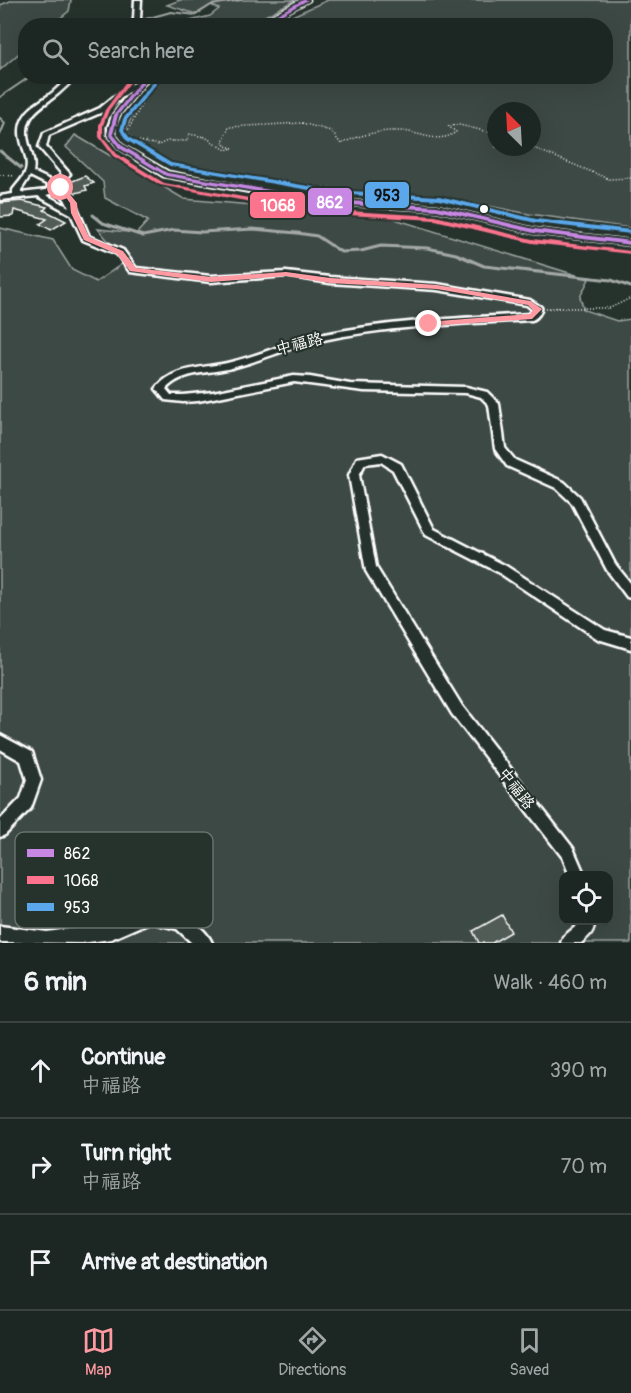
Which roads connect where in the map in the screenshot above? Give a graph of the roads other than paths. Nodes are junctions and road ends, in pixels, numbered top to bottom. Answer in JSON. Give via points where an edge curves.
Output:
{"nodes":[{"id":1,"x":138,"y":0,"type":"edge"},
{"id":2,"x":306,"y":0,"type":"edge"},
{"id":3,"x":137,"y":18,"type":"edge"},
{"id":4,"x":271,"y":18,"type":"edge"},
{"id":5,"x":65,"y":84,"type":"edge"},
{"id":6,"x":133,"y":84,"type":"edge"},
{"id":7,"x":141,"y":84,"type":"edge"},
{"id":8,"x":27,"y":175,"type":"junction"},
{"id":9,"x":55,"y":186,"type":"junction"},
{"id":10,"x":41,"y":195,"type":"junction"},
{"id":11,"x":17,"y":196,"type":"junction"},
{"id":12,"x":0,"y":198,"type":"edge"},
{"id":13,"x":74,"y":213,"type":"junction"},
{"id":14,"x":631,"y":243,"type":"edge"},
{"id":15,"x":631,"y":593,"type":"edge"},
{"id":16,"x":631,"y":644,"type":"edge"},
{"id":17,"x":0,"y":742,"type":"edge"},
{"id":18,"x":0,"y":830,"type":"edge"},
{"id":19,"x":576,"y":871,"type":"edge"},
{"id":20,"x":587,"y":925,"type":"edge"},
{"id":21,"x":118,"y":928,"type":"edge"},
{"id":22,"x":187,"y":928,"type":"edge"},
{"id":23,"x":0,"y":934,"type":"edge"},
{"id":24,"x":204,"y":943,"type":"edge"},
{"id":25,"x":569,"y":943,"type":"edge"}],
"edges":[{"from":1,"to":3,"type":"street"},
{"from":2,"to":4,"type":"street"},
{"from":5,"to":8,"type":"street","via":[[25,118],[23,140],[31,167]]},
{"from":6,"to":9,"type":"street","via":[[97,112],[46,134],[42,147],[66,174]]},
{"from":7,"to":14,"type":"street","via":[[116,115],[111,134],[121,147],[166,174],[290,197],[437,208],[534,231]]},
{"from":8,"to":9,"type":"street"},
{"from":8,"to":11,"type":"street"},
{"from":9,"to":10,"type":"street"},
{"from":9,"to":13,"type":"street","via":[[74,203]]},
{"from":10,"to":11,"type":"street"},
{"from":10,"to":13,"type":"street"},
{"from":11,"to":12,"type":"street"},
{"from":13,"to":15,"type":"street","name":"中福路","via":[[86,238],[120,252],[133,270],[211,279],[286,274],[437,287],[530,303],[538,309],[532,317],[365,329],[318,338],[232,365],[177,375],[161,389],[168,398],[182,400],[303,379],[349,387],[466,390],[484,394],[494,404],[500,449],[511,463],[560,485],[576,500],[611,567]]},
{"from":16,"to":19,"type":"street","name":"中福路","via":[[602,635],[502,569],[430,532],[397,467],[382,458],[361,461],[354,475],[370,568],[457,711],[568,853]]},
{"from":17,"to":18,"type":"street","via":[[27,757],[34,780],[26,803]]},
{"from":20,"to":25,"type":"street"},
{"from":21,"to":23,"type":"street","via":[[47,940]]},
{"from":22,"to":24,"type":"street"}]}
